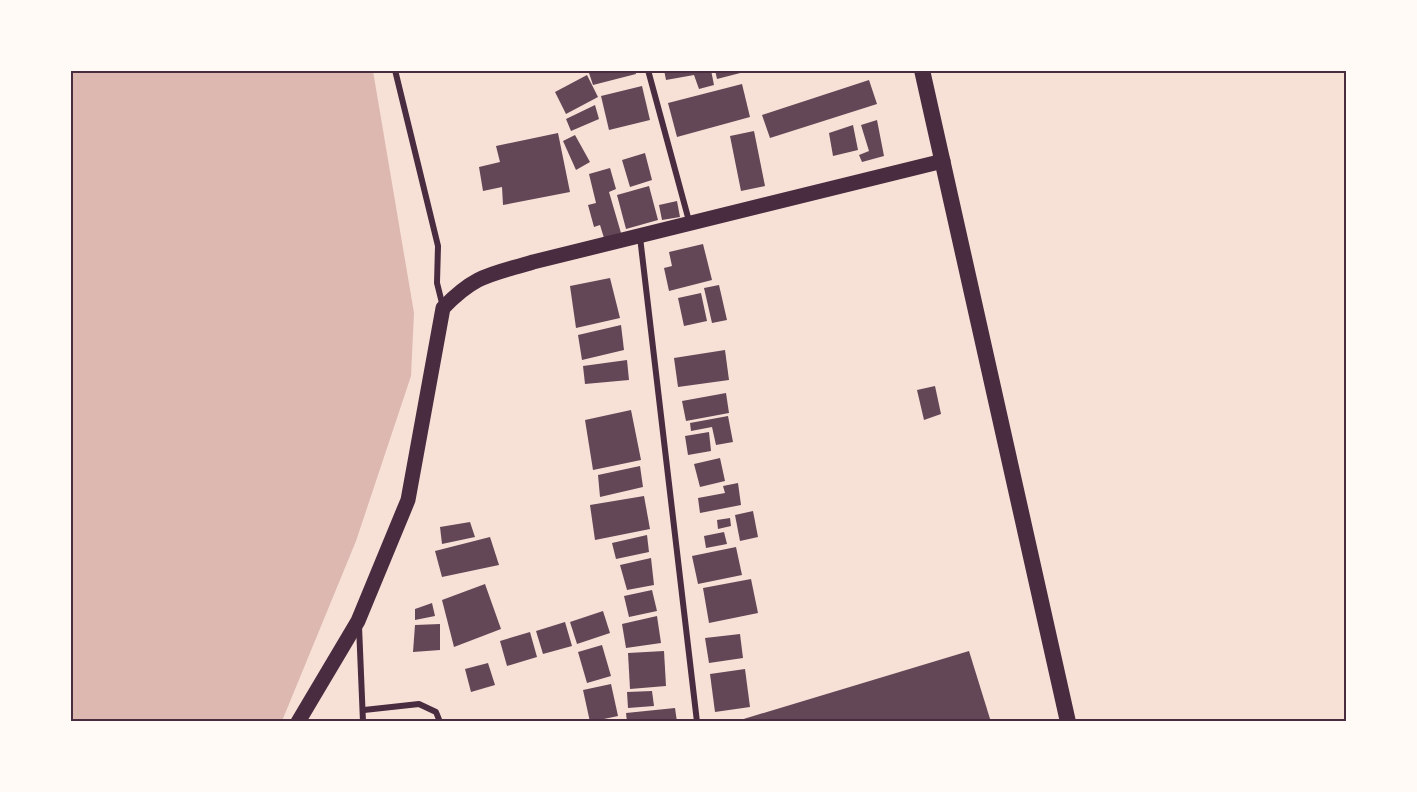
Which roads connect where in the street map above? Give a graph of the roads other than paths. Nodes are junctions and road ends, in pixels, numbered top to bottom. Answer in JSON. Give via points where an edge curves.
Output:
{"nodes":[{"id":1,"x":395,"y":70,"type":"edge"},
{"id":2,"x":648,"y":70,"type":"edge"},
{"id":3,"x":922,"y":70,"type":"edge"},
{"id":4,"x":943,"y":161,"type":"junction"},
{"id":5,"x":689,"y":221,"type":"junction"},
{"id":6,"x":640,"y":236,"type":"junction"},
{"id":7,"x":443,"y":308,"type":"junction"},
{"id":8,"x":358,"y":621,"type":"junction"},
{"id":9,"x":364,"y":710,"type":"junction"},
{"id":10,"x":298,"y":722,"type":"edge"},
{"id":11,"x":363,"y":722,"type":"edge"},
{"id":12,"x":440,"y":722,"type":"edge"},
{"id":13,"x":697,"y":722,"type":"edge"},
{"id":14,"x":1068,"y":722,"type":"edge"}],
"edges":[{"from":1,"to":7,"type":"street","via":[[438,246],[437,283]]},
{"from":2,"to":5,"type":"street"},
{"from":3,"to":4,"type":"highway"},
{"from":4,"to":5,"type":"main road"},
{"from":4,"to":14,"type":"highway"},
{"from":5,"to":6,"type":"main road"},
{"from":6,"to":7,"type":"main road","via":[[482,276]]},
{"from":6,"to":13,"type":"street"},
{"from":7,"to":8,"type":"main road","via":[[408,500]]},
{"from":8,"to":9,"type":"street"},
{"from":8,"to":10,"type":"main road"},
{"from":9,"to":11,"type":"street"},
{"from":9,"to":12,"type":"street","via":[[419,704],[436,712]]}]}
